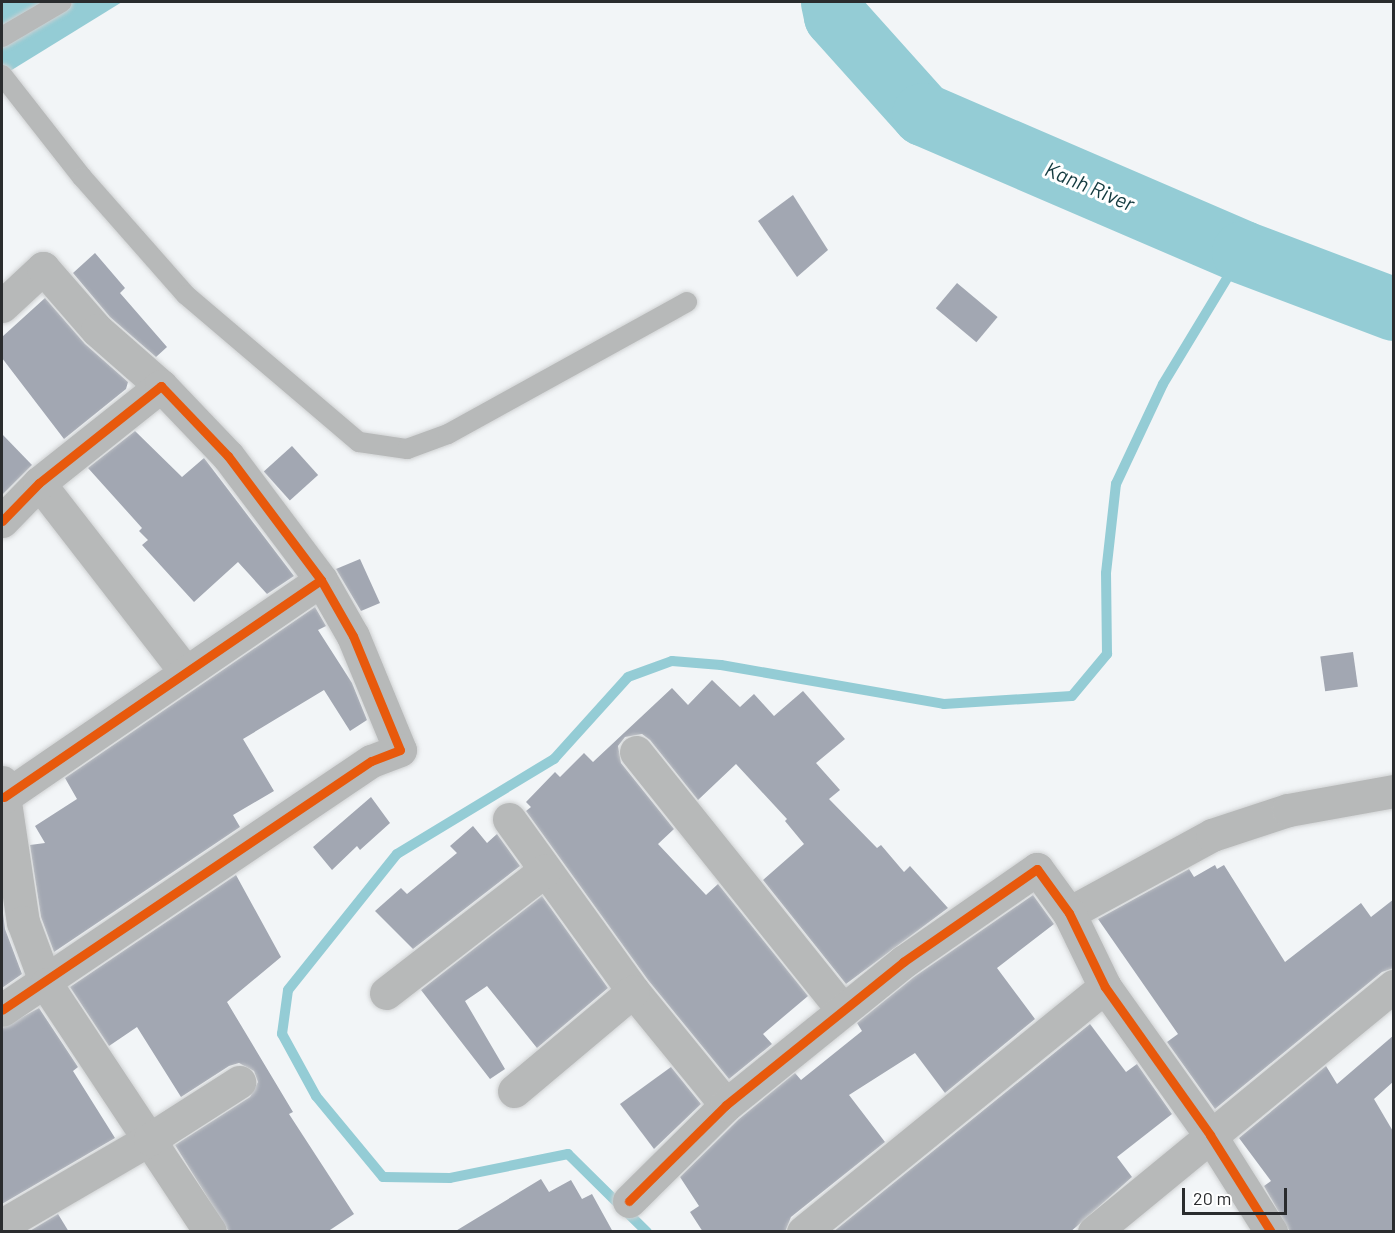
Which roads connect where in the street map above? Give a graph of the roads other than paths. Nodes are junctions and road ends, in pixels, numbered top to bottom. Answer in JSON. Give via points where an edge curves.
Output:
{"nodes":[{"id":1,"x":62,"y":2,"type":"edge"},
{"id":2,"x":2,"y":37,"type":"edge"},
{"id":3,"x":2,"y":75,"type":"edge"},
{"id":4,"x":687,"y":302,"type":"dead end"},
{"id":5,"x":2,"y":306,"type":"edge"},
{"id":6,"x":161,"y":386,"type":"junction"},
{"id":7,"x":39,"y":483,"type":"junction"},
{"id":8,"x":2,"y":521,"type":"edge"},
{"id":9,"x":321,"y":580,"type":"junction"},
{"id":10,"x":184,"y":671,"type":"junction"},
{"id":11,"x":636,"y":752,"type":"dead end"},
{"id":12,"x":3,"y":790,"type":"edge"},
{"id":13,"x":1394,"y":791,"type":"edge"},
{"id":14,"x":509,"y":819,"type":"dead end"},
{"id":15,"x":545,"y":870,"type":"junction"},
{"id":16,"x":1069,"y":913,"type":"junction"},
{"id":17,"x":46,"y":984,"type":"junction"},
{"id":18,"x":1394,"y":986,"type":"edge"},
{"id":19,"x":1105,"y":987,"type":"junction"},
{"id":20,"x":633,"y":991,"type":"junction"},
{"id":21,"x":386,"y":993,"type":"dead end"},
{"id":22,"x":2,"y":1010,"type":"edge"},
{"id":23,"x":843,"y":1010,"type":"junction"},
{"id":24,"x":238,"y":1082,"type":"dead end"},
{"id":25,"x":514,"y":1091,"type":"dead end"},
{"id":26,"x":726,"y":1104,"type":"junction"},
{"id":27,"x":1210,"y":1134,"type":"junction"},
{"id":28,"x":150,"y":1139,"type":"junction"},
{"id":29,"x":629,"y":1201,"type":"dead end"},
{"id":30,"x":2,"y":1225,"type":"edge"},
{"id":31,"x":210,"y":1232,"type":"edge"},
{"id":32,"x":803,"y":1232,"type":"edge"},
{"id":33,"x":1094,"y":1232,"type":"edge"},
{"id":34,"x":1271,"y":1232,"type":"edge"}],
"edges":[{"from":1,"to":2,"type":"lane"},
{"from":3,"to":4,"type":"lane","via":[[82,177],[186,295],[360,442],[407,449],[448,434]]},
{"from":5,"to":6,"type":"street","via":[[43,268],[97,330]]},
{"from":6,"to":7,"type":"street"},
{"from":6,"to":9,"type":"street","via":[[228,456]]},
{"from":7,"to":8,"type":"street"},
{"from":7,"to":10,"type":"street"},
{"from":9,"to":10,"type":"street"},
{"from":9,"to":17,"type":"street","via":[[353,636],[400,750],[370,761],[71,961]]},
{"from":10,"to":12,"type":"street"},
{"from":11,"to":23,"type":"street"},
{"from":12,"to":17,"type":"street","via":[[23,922]]},
{"from":13,"to":16,"type":"street","via":[[1288,810],[1212,835]]},
{"from":14,"to":15,"type":"street"},
{"from":15,"to":20,"type":"street"},
{"from":15,"to":21,"type":"street"},
{"from":16,"to":19,"type":"street"},
{"from":16,"to":23,"type":"street","via":[[1037,869],[903,962]]},
{"from":17,"to":22,"type":"street"},
{"from":17,"to":28,"type":"street"},
{"from":18,"to":27,"type":"street"},
{"from":19,"to":27,"type":"street"},
{"from":19,"to":32,"type":"street"},
{"from":20,"to":25,"type":"street"},
{"from":20,"to":26,"type":"street"},
{"from":23,"to":26,"type":"street"},
{"from":24,"to":28,"type":"street"},
{"from":26,"to":29,"type":"street"},
{"from":27,"to":33,"type":"street"},
{"from":27,"to":34,"type":"street"},
{"from":28,"to":30,"type":"street"},
{"from":28,"to":31,"type":"street"}]}
